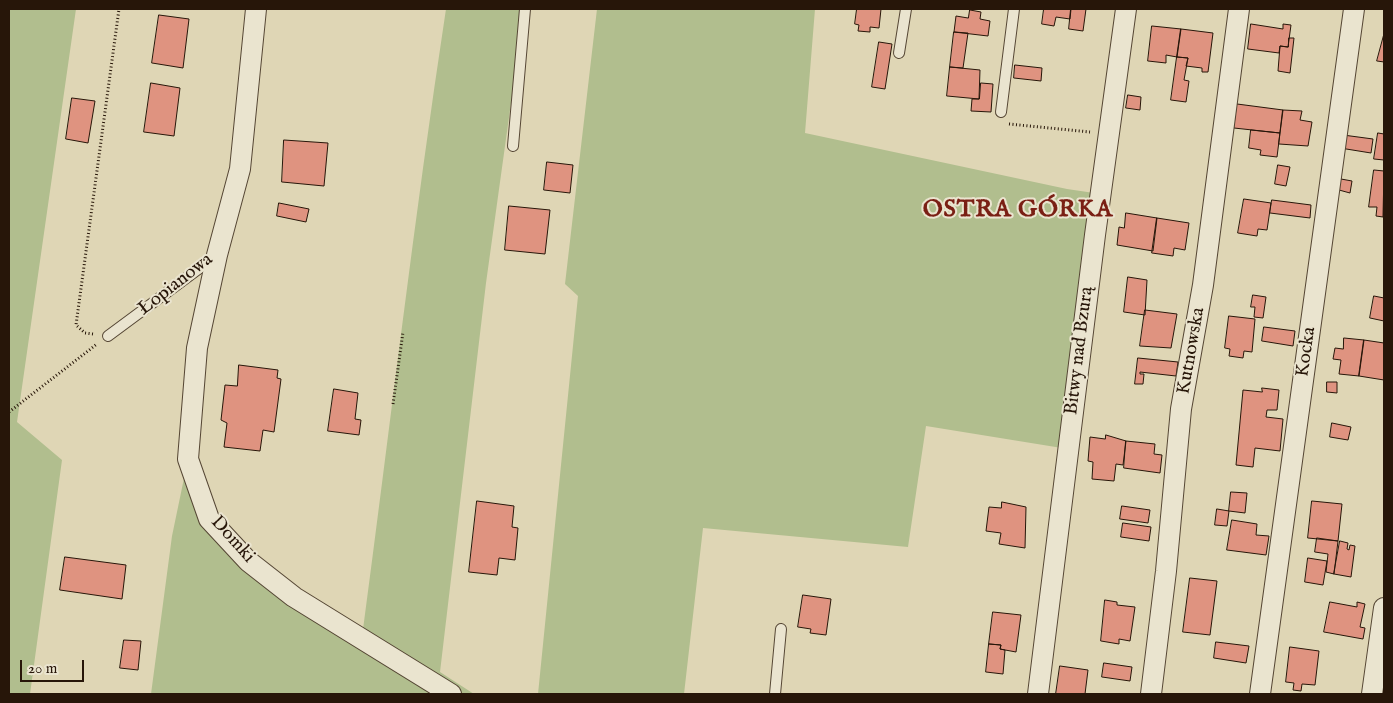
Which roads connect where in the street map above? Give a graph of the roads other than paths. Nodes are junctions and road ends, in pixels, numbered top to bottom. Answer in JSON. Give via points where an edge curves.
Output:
{"nodes":[{"id":1,"x":256,"y":9,"type":"edge"},
{"id":2,"x":525,"y":9,"type":"edge"},
{"id":3,"x":906,"y":9,"type":"edge"},
{"id":4,"x":1014,"y":9,"type":"edge"},
{"id":5,"x":1126,"y":9,"type":"edge"},
{"id":6,"x":1238,"y":9,"type":"edge"},
{"id":7,"x":1354,"y":9,"type":"edge"},
{"id":8,"x":899,"y":53,"type":"dead end"},
{"id":9,"x":1001,"y":112,"type":"road end"},
{"id":10,"x":512,"y":146,"type":"dead end"},
{"id":11,"x":217,"y":255,"type":"junction"},
{"id":12,"x":108,"y":336,"type":"road end"},
{"id":13,"x":1384,"y":608,"type":"edge"},
{"id":14,"x":781,"y":628,"type":"dead end"},
{"id":15,"x":452,"y":694,"type":"edge"},
{"id":16,"x":775,"y":694,"type":"edge"},
{"id":17,"x":1038,"y":694,"type":"edge"},
{"id":18,"x":1151,"y":694,"type":"edge"},
{"id":19,"x":1260,"y":694,"type":"edge"},
{"id":20,"x":1372,"y":694,"type":"edge"}],
"edges":[{"from":1,"to":11,"type":"street","name":"Łopianowa","via":[[240,169]]},
{"from":2,"to":10,"type":"lane"},
{"from":3,"to":8,"type":"lane"},
{"from":4,"to":9,"type":"lane"},
{"from":5,"to":17,"type":"street","name":"Bitwy nad Bzurą"},
{"from":6,"to":18,"type":"street","name":"Kutnowska","via":[[1203,285],[1180,419]]},
{"from":7,"to":19,"type":"street","name":"Kocka"},
{"from":11,"to":12,"type":"lane","name":"Łopianowa"},
{"from":11,"to":15,"type":"street","name":"Domki","via":[[197,348],[188,459],[209,519],[248,562],[294,597]]},
{"from":13,"to":20,"type":"street"},
{"from":14,"to":16,"type":"lane"}]}
